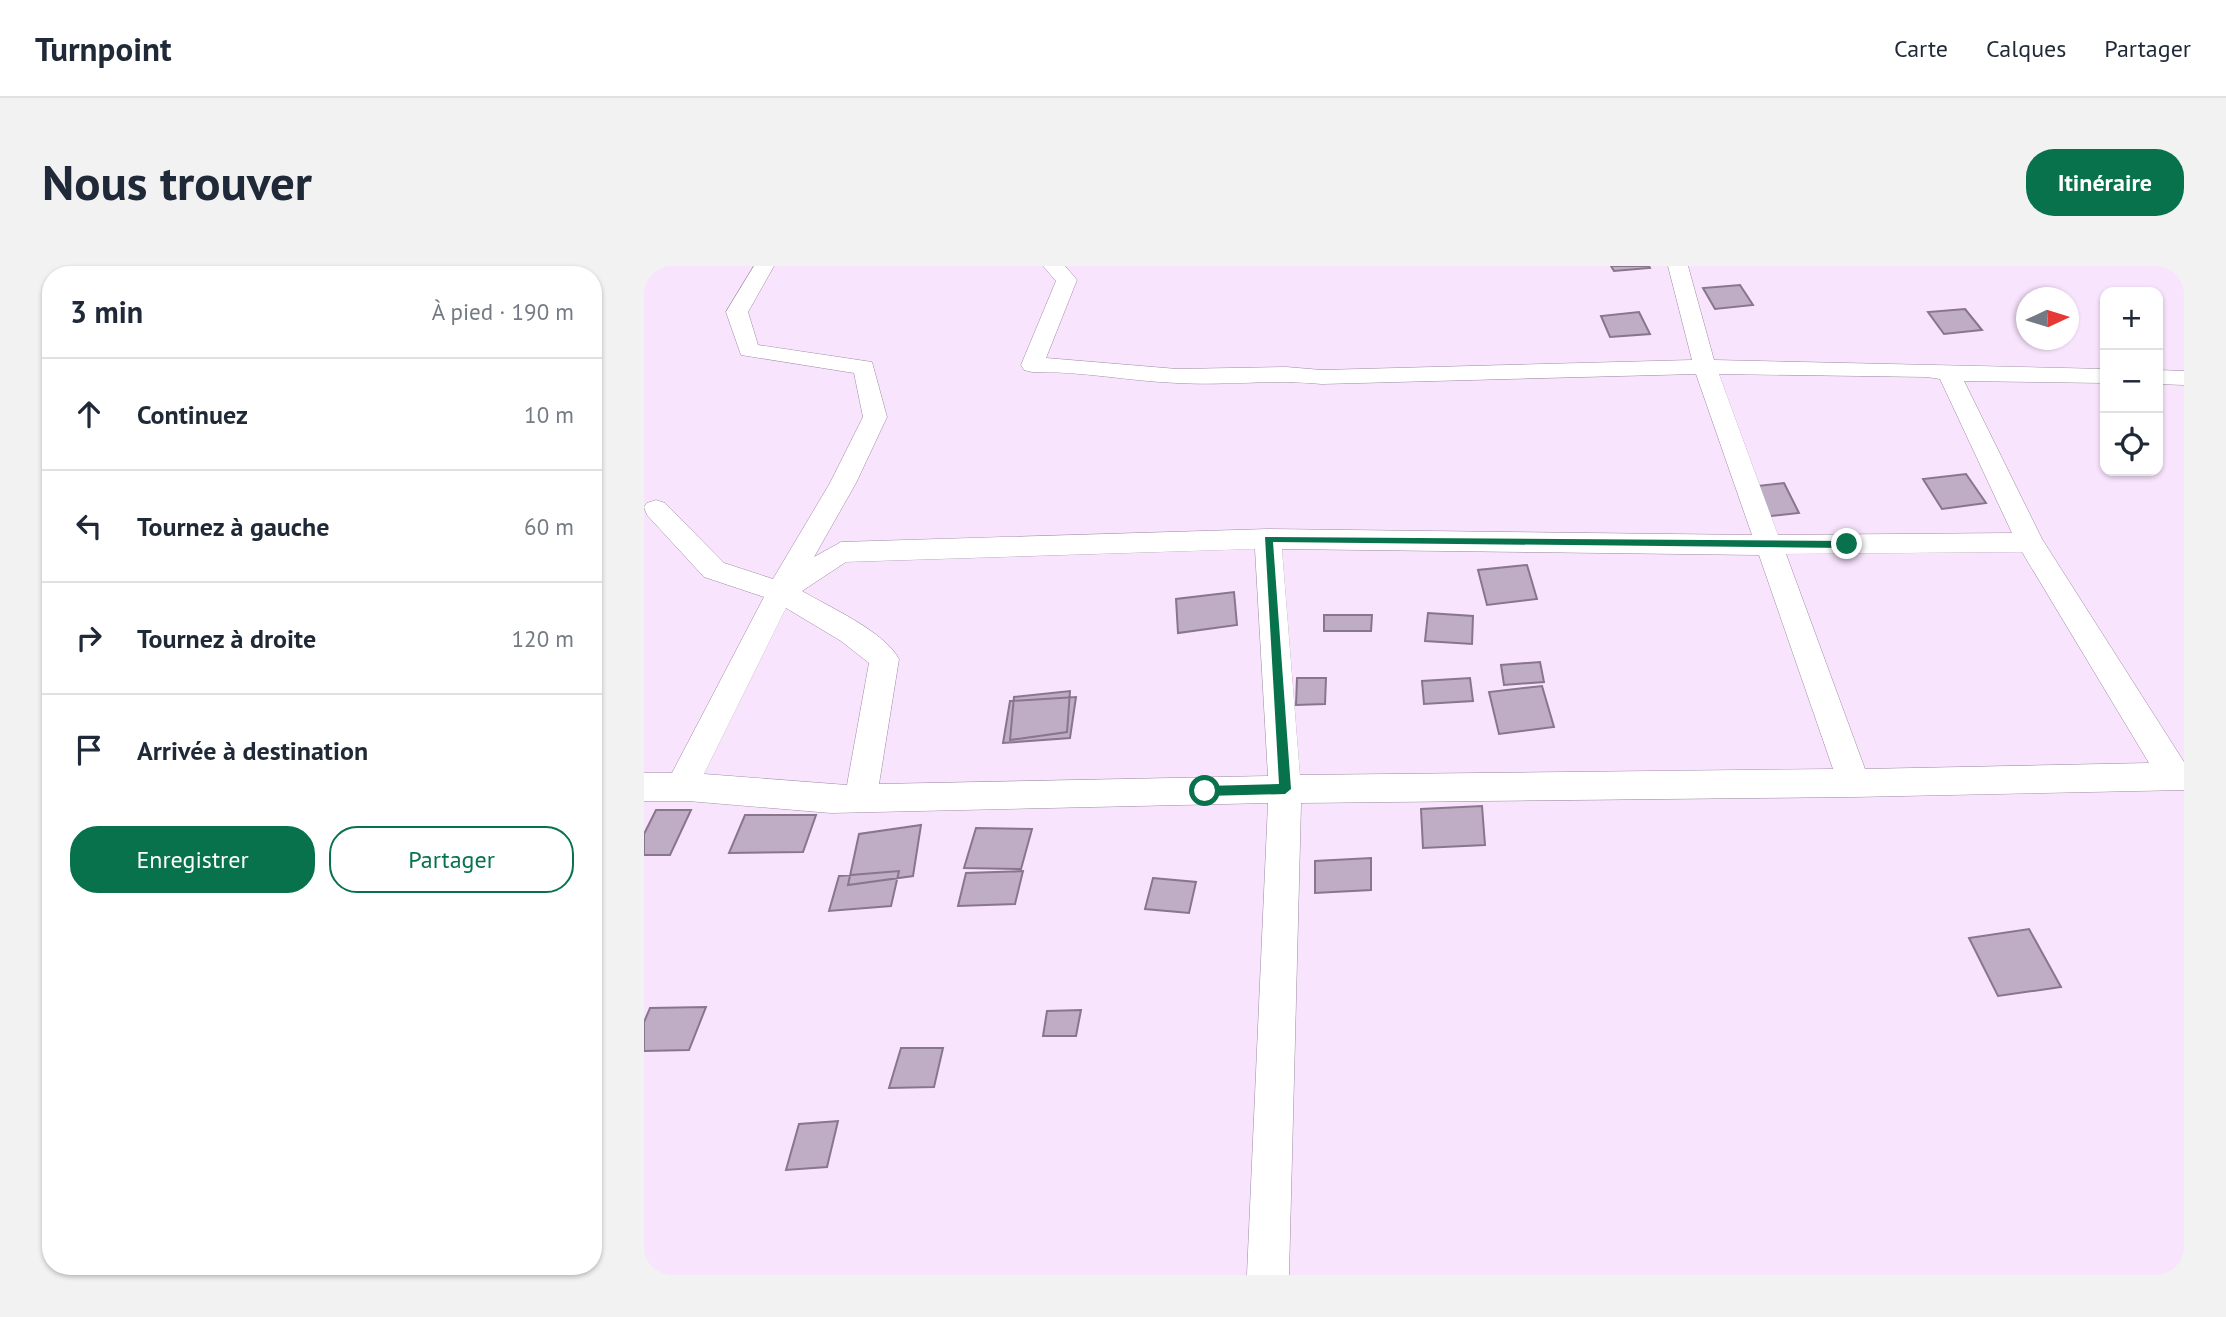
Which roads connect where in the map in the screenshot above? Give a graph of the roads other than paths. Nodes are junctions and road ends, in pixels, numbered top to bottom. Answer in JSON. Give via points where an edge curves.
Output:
{"nodes":[{"id":1,"x":764,"y":266,"type":"edge"},
{"id":2,"x":1054,"y":266,"type":"edge"},
{"id":3,"x":1678,"y":266,"type":"edge"},
{"id":4,"x":1705,"y":368,"type":"junction"},
{"id":5,"x":1949,"y":374,"type":"junction"},
{"id":6,"x":2100,"y":376,"type":"edge"},
{"id":7,"x":2163,"y":377,"type":"edge"},
{"id":8,"x":2184,"y":377,"type":"edge"},
{"id":9,"x":656,"y":509,"type":"dead end"},
{"id":10,"x":1268,"y":539,"type":"junction"},
{"id":11,"x":2030,"y":542,"type":"junction"},
{"id":12,"x":1769,"y":545,"type":"junction"},
{"id":13,"x":780,"y":592,"type":"junction"},
{"id":14,"x":2179,"y":776,"type":"edge"},
{"id":15,"x":1854,"y":783,"type":"junction"},
{"id":16,"x":644,"y":787,"type":"edge"},
{"id":17,"x":688,"y":787,"type":"junction"},
{"id":18,"x":1285,"y":789,"type":"junction"},
{"id":19,"x":861,"y":798,"type":"junction"},
{"id":20,"x":1268,"y":1275,"type":"edge"}],
"edges":[{"from":1,"to":13,"type":"street","via":[[737,312],[749,349],[864,367],[875,417],[843,484]]},
{"from":2,"to":4,"type":"street","via":[[1067,280],[1032,365],[1177,376],[1298,373],[1322,377]]},
{"from":3,"to":4,"type":"street"},
{"from":4,"to":5,"type":"street"},
{"from":4,"to":12,"type":"street"},
{"from":5,"to":6,"type":"street"},
{"from":5,"to":11,"type":"street"},
{"from":7,"to":8,"type":"street"},
{"from":9,"to":13,"type":"street","via":[[714,570]]},
{"from":10,"to":12,"type":"street"},
{"from":10,"to":13,"type":"street","via":[[841,552]]},
{"from":10,"to":18,"type":"street"},
{"from":11,"to":12,"type":"street"},
{"from":11,"to":14,"type":"street"},
{"from":12,"to":15,"type":"street"},
{"from":13,"to":17,"type":"street","via":[[688,770]]},
{"from":13,"to":19,"type":"street","via":[[884,659]]},
{"from":14,"to":15,"type":"street"},
{"from":15,"to":18,"type":"street"},
{"from":16,"to":17,"type":"street"},
{"from":17,"to":19,"type":"street"},
{"from":18,"to":19,"type":"street"},
{"from":18,"to":20,"type":"street"}]}
